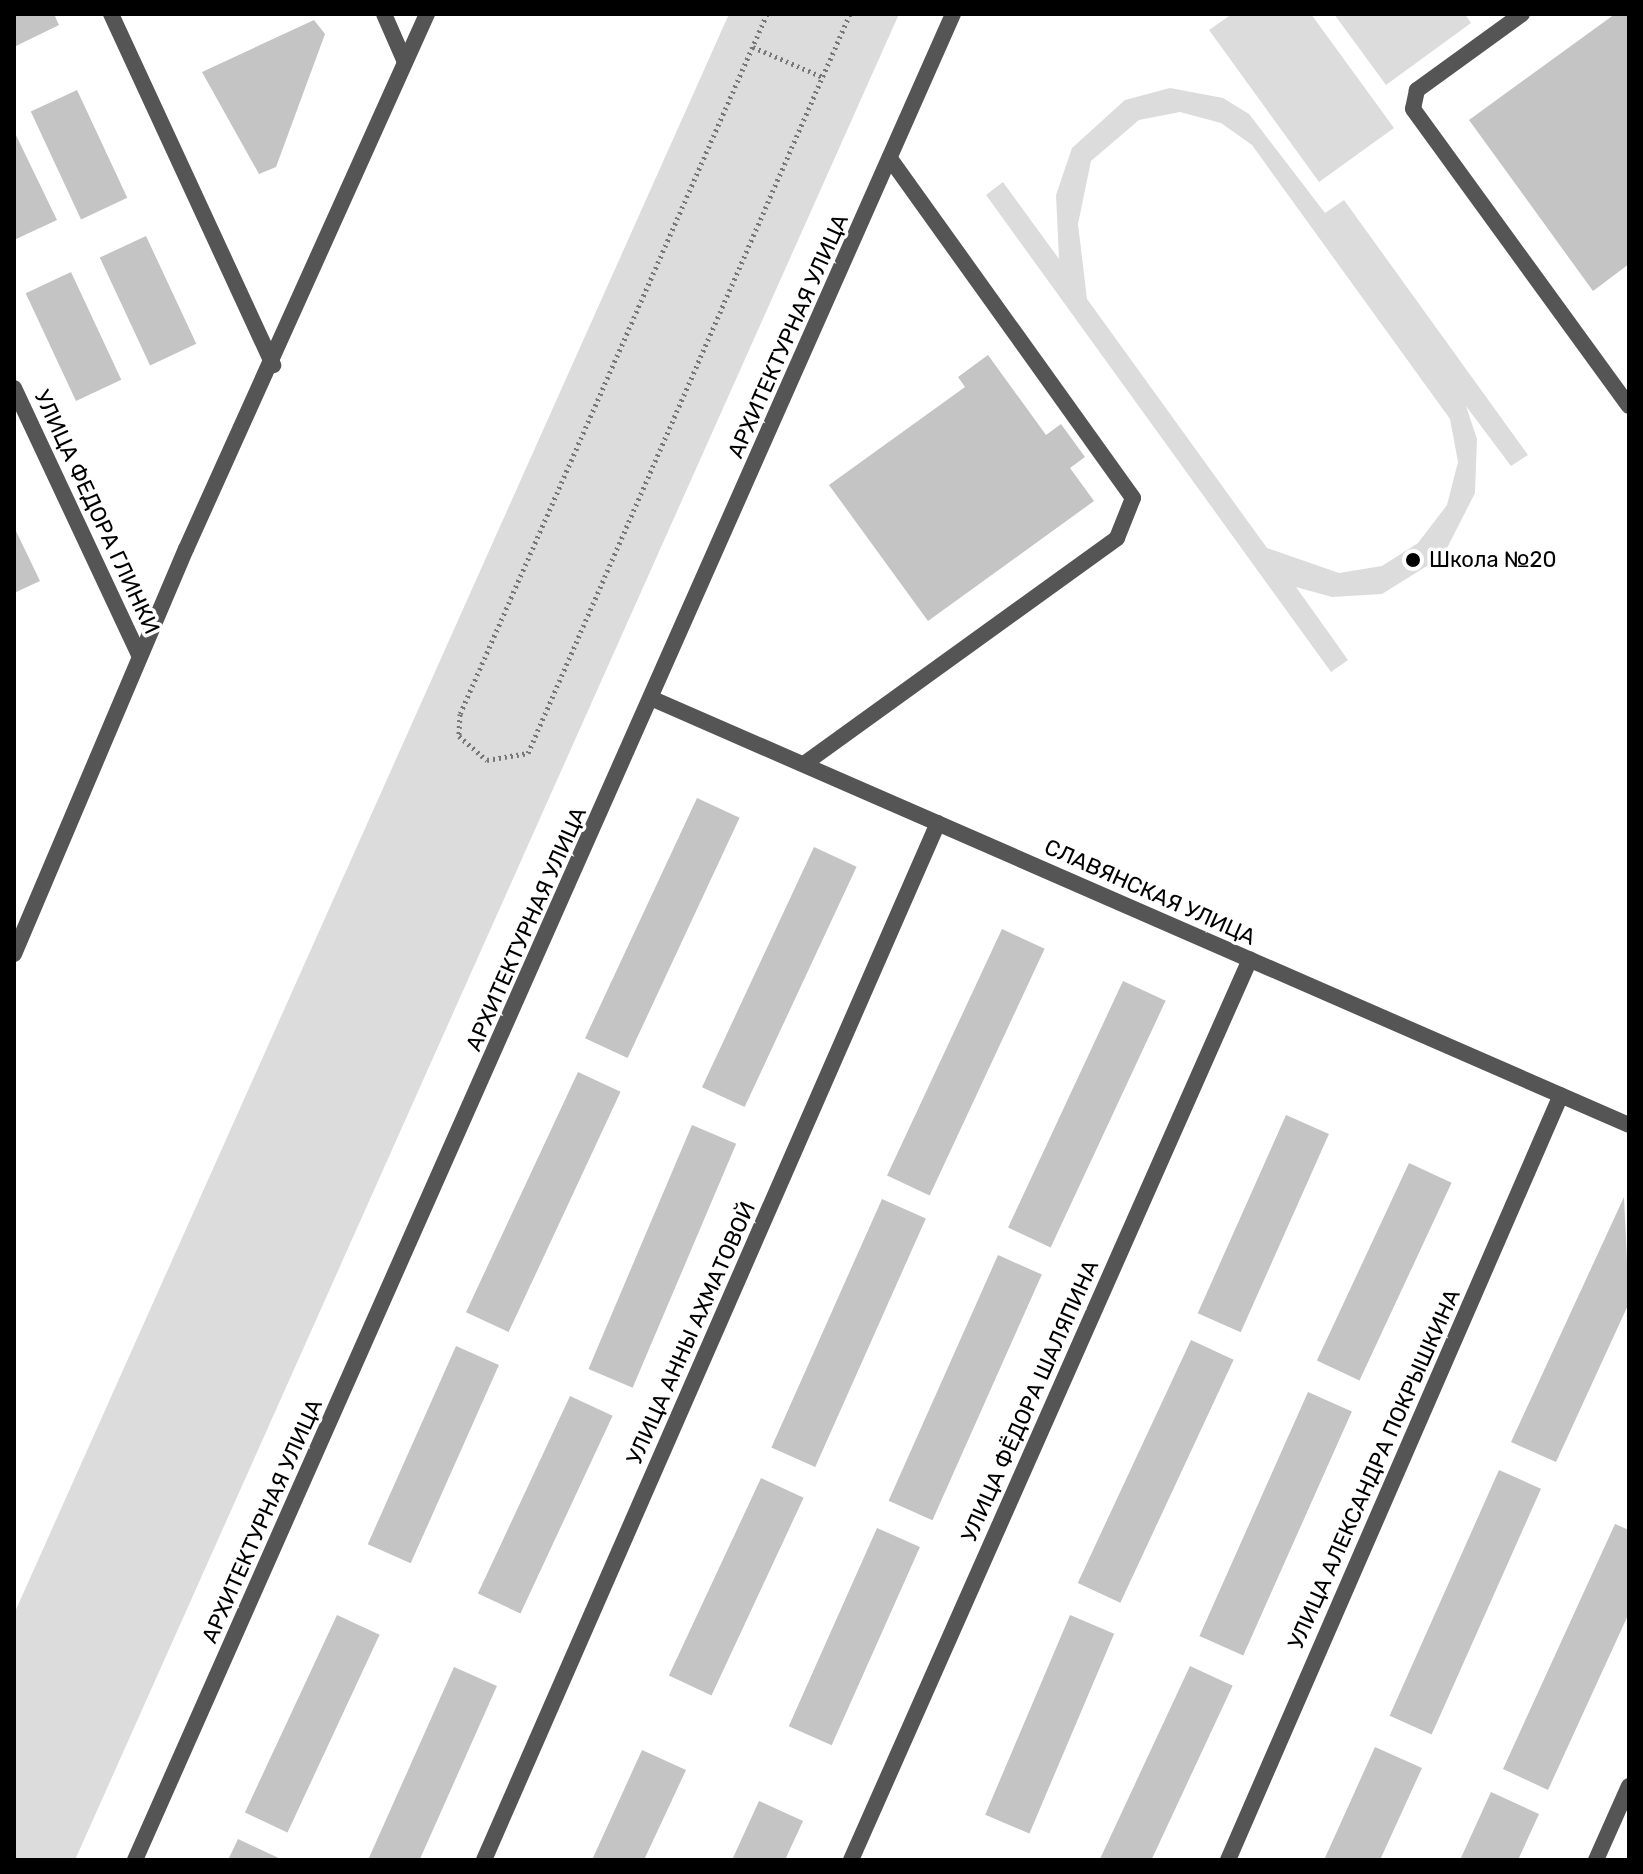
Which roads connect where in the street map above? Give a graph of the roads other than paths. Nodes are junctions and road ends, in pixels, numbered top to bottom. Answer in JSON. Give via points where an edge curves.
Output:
{"nodes":[{"id":1,"x":111,"y":14,"type":"edge"},
{"id":2,"x":384,"y":14,"type":"edge"},
{"id":3,"x":427,"y":14,"type":"edge"},
{"id":4,"x":953,"y":14,"type":"edge"},
{"id":5,"x":1522,"y":14,"type":"edge"},
{"id":6,"x":405,"y":62,"type":"junction"},
{"id":7,"x":890,"y":158,"type":"junction"},
{"id":8,"x":273,"y":365,"type":"junction"},
{"id":9,"x":14,"y":388,"type":"edge"},
{"id":10,"x":1629,"y":406,"type":"edge"},
{"id":11,"x":139,"y":655,"type":"junction"},
{"id":12,"x":653,"y":699,"type":"junction"},
{"id":13,"x":804,"y":764,"type":"junction"},
{"id":14,"x":938,"y":823,"type":"junction"},
{"id":15,"x":14,"y":951,"type":"edge"},
{"id":16,"x":1250,"y":959,"type":"junction"},
{"id":17,"x":1561,"y":1095,"type":"junction"},
{"id":18,"x":1629,"y":1125,"type":"edge"},
{"id":19,"x":1629,"y":1786,"type":"edge"},
{"id":20,"x":135,"y":1860,"type":"edge"},
{"id":21,"x":484,"y":1860,"type":"edge"},
{"id":22,"x":851,"y":1860,"type":"edge"},
{"id":23,"x":1228,"y":1860,"type":"edge"},
{"id":24,"x":1596,"y":1860,"type":"edge"}],
"edges":[{"from":1,"to":8,"type":"street"},
{"from":2,"to":6,"type":"street"},
{"from":3,"to":6,"type":"street"},
{"from":4,"to":7,"type":"street","name":"АРХИТЕКТУРНАЯ УЛИЦА"},
{"from":5,"to":10,"type":"street","via":[[1417,90],[1413,109]]},
{"from":6,"to":8,"type":"street"},
{"from":7,"to":12,"type":"street","name":"АРХИТЕКТУРНАЯ УЛИЦА"},
{"from":7,"to":13,"type":"street","via":[[1133,498],[1117,538]]},
{"from":8,"to":11,"type":"street"},
{"from":9,"to":11,"type":"street","name":"УЛИЦА ФЕДОРА ГЛИНКИ"},
{"from":11,"to":15,"type":"street"},
{"from":12,"to":13,"type":"street","name":"СЛАВЯНСКАЯ УЛИЦА"},
{"from":12,"to":20,"type":"street","name":"АРХИТЕКТУРНАЯ УЛИЦА"},
{"from":13,"to":14,"type":"street","name":"СЛАВЯНСКАЯ УЛИЦА"},
{"from":14,"to":16,"type":"street","name":"СЛАВЯНСКАЯ УЛИЦА"},
{"from":14,"to":21,"type":"street","name":"УЛИЦА АННЫ АХМАТОВОЙ"},
{"from":16,"to":17,"type":"street","name":"СЛАВЯНСКАЯ УЛИЦА"},
{"from":16,"to":22,"type":"street","name":"УЛИЦА ФЁДОРА ШАЛЯПИНА"},
{"from":17,"to":18,"type":"street","name":"СЛАВЯНСКАЯ УЛИЦА"},
{"from":17,"to":23,"type":"street","name":"УЛИЦА АЛЕКСАНДРА ПОКРЫШКИНА"},
{"from":19,"to":24,"type":"street"}]}
